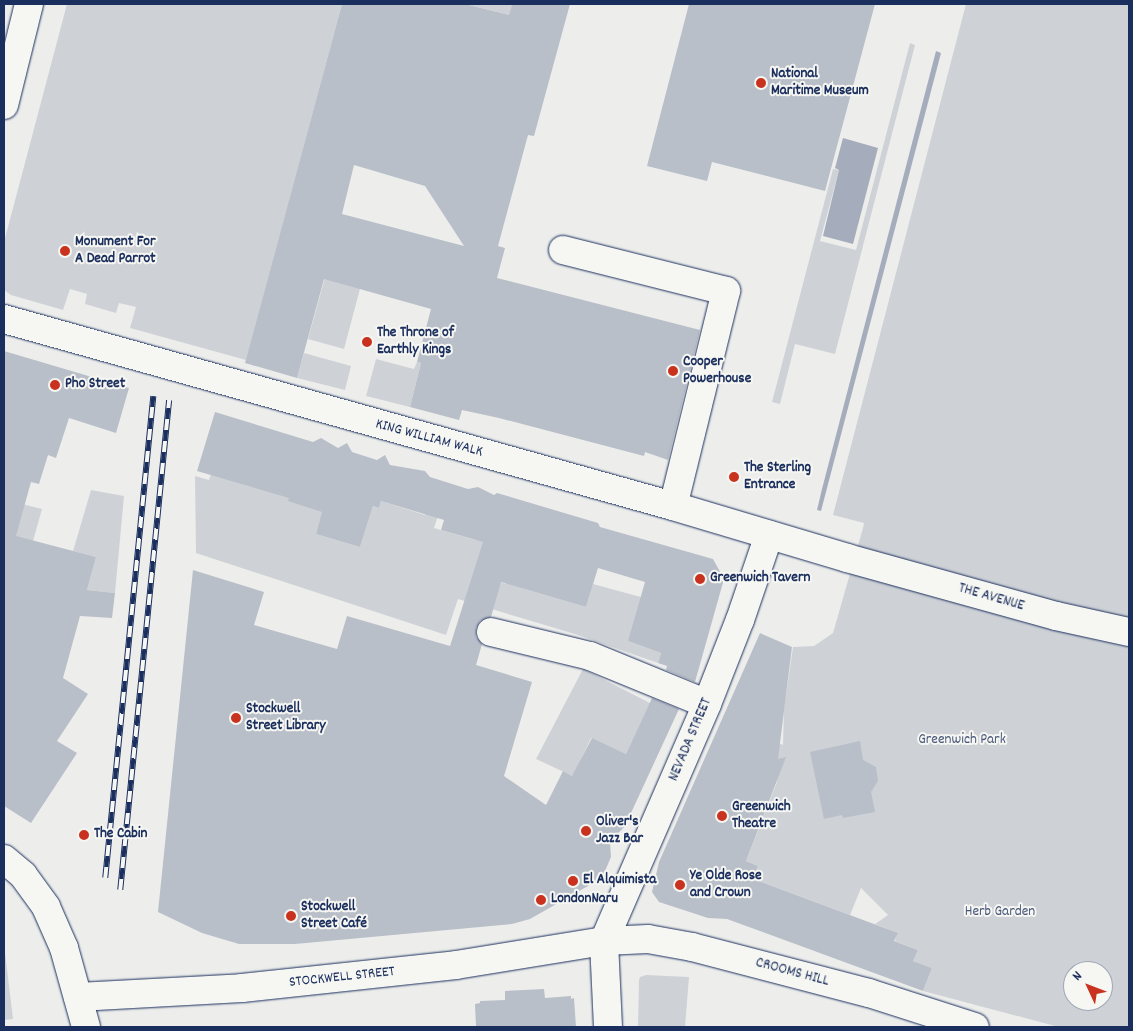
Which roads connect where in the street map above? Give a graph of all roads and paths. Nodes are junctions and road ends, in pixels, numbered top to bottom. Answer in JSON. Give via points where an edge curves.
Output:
{"nodes":[{"id":1,"x":29,"y":4,"type":"edge"},
{"id":2,"x":4,"y":105,"type":"edge"},
{"id":3,"x":563,"y":250,"type":"dead end"},
{"id":4,"x":4,"y":320,"type":"edge"},
{"id":5,"x":673,"y":506,"type":"junction"},
{"id":6,"x":768,"y":535,"type":"junction"},
{"id":7,"x":855,"y":560,"type":"joint"},
{"id":8,"x":491,"y":632,"type":"dead end"},
{"id":9,"x":1129,"y":632,"type":"edge"},
{"id":10,"x":707,"y":704,"type":"junction"},
{"id":11,"x":4,"y":859,"type":"edge"},
{"id":12,"x":604,"y":941,"type":"junction"},
{"id":13,"x":78,"y":997,"type":"junction"},
{"id":14,"x":86,"y":1027,"type":"edge"},
{"id":15,"x":608,"y":1027,"type":"edge"},
{"id":16,"x":976,"y":1027,"type":"edge"}],
"edges":[{"from":1,"to":2,"type":"street"},
{"from":3,"to":5,"type":"street","via":[[726,291]]},
{"from":4,"to":5,"type":"street","name":"KING WILLIAM WALK"},
{"from":5,"to":6,"type":"street","name":"KING WILLIAM WALK"},
{"from":6,"to":7,"type":"street","name":"KING WILLIAM WALK"},
{"from":6,"to":10,"type":"street","name":"NEVADA STREET","via":[[740,620]]},
{"from":7,"to":9,"type":"street","name":"THE AVENUE","via":[[1056,616]]},
{"from":8,"to":10,"type":"street","via":[[590,656]]},
{"from":10,"to":12,"type":"street","name":"NEVADA STREET"},
{"from":11,"to":13,"type":"street","via":[[23,876],[46,908],[64,948]]},
{"from":12,"to":13,"type":"street","name":"STOCKWELL STREET","via":[[456,965],[357,976],[242,988]]},
{"from":12,"to":15,"type":"street"},
{"from":12,"to":16,"type":"street","name":"CROOMS HILL","via":[[648,939],[692,947],[868,993]]},
{"from":13,"to":14,"type":"street"}]}
